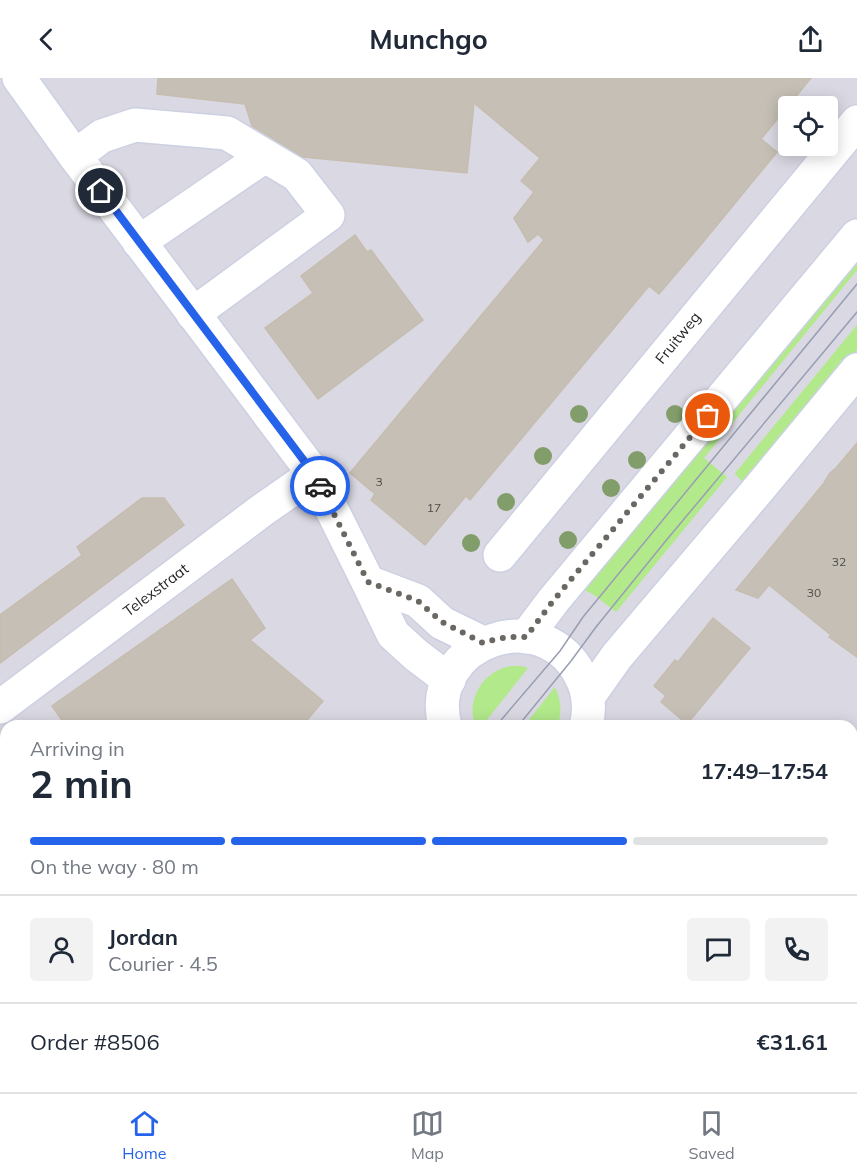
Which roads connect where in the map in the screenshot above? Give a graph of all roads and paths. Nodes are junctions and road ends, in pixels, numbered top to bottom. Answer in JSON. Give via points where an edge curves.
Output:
{"nodes":[{"id":1,"x":18,"y":78,"type":"edge"},
{"id":2,"x":857,"y":122,"type":"edge"},
{"id":3,"x":75,"y":156,"type":"junction"},
{"id":4,"x":265,"y":156,"type":"junction"},
{"id":5,"x":857,"y":236,"type":"edge"},
{"id":6,"x":139,"y":242,"type":"junction"},
{"id":7,"x":193,"y":314,"type":"junction"},
{"id":8,"x":857,"y":370,"type":"edge"},
{"id":9,"x":314,"y":474,"type":"junction"},
{"id":10,"x":500,"y":555,"type":"dead end"},
{"id":11,"x":368,"y":582,"type":"junction"},
{"id":12,"x":526,"y":637,"type":"junction"},
{"id":13,"x":483,"y":643,"type":"junction"},
{"id":14,"x":449,"y":680,"type":"junction"},
{"id":15,"x":0,"y":707,"type":"edge"},
{"id":16,"x":589,"y":718,"type":"edge"},
{"id":17,"x":444,"y":720,"type":"edge"}],
"edges":[{"from":1,"to":3,"type":"street"},
{"from":2,"to":10,"type":"street","name":"Fruitweg"},
{"from":3,"to":4,"type":"street","via":[[102,136],[135,125],[227,133]]},
{"from":3,"to":6,"type":"street"},
{"from":4,"to":6,"type":"street"},
{"from":4,"to":7,"type":"street","via":[[297,176],[328,215]]},
{"from":5,"to":12,"type":"street"},
{"from":6,"to":7,"type":"street"},
{"from":7,"to":9,"type":"street"},
{"from":8,"to":16,"type":"street","via":[[617,656]]},
{"from":9,"to":11,"type":"street"},
{"from":9,"to":15,"type":"street","name":"Telexstraat"},
{"from":11,"to":13,"type":"street","via":[[418,601],[442,622]]},
{"from":11,"to":14,"type":"street","via":[[393,634]]},
{"from":12,"to":13,"type":"street","via":[[497,638]]},
{"from":12,"to":16,"type":"street","via":[[550,644],[571,661],[579,672]]},
{"from":13,"to":14,"type":"street","via":[[463,659]]},
{"from":14,"to":17,"type":"street","via":[[444,693]]}]}
